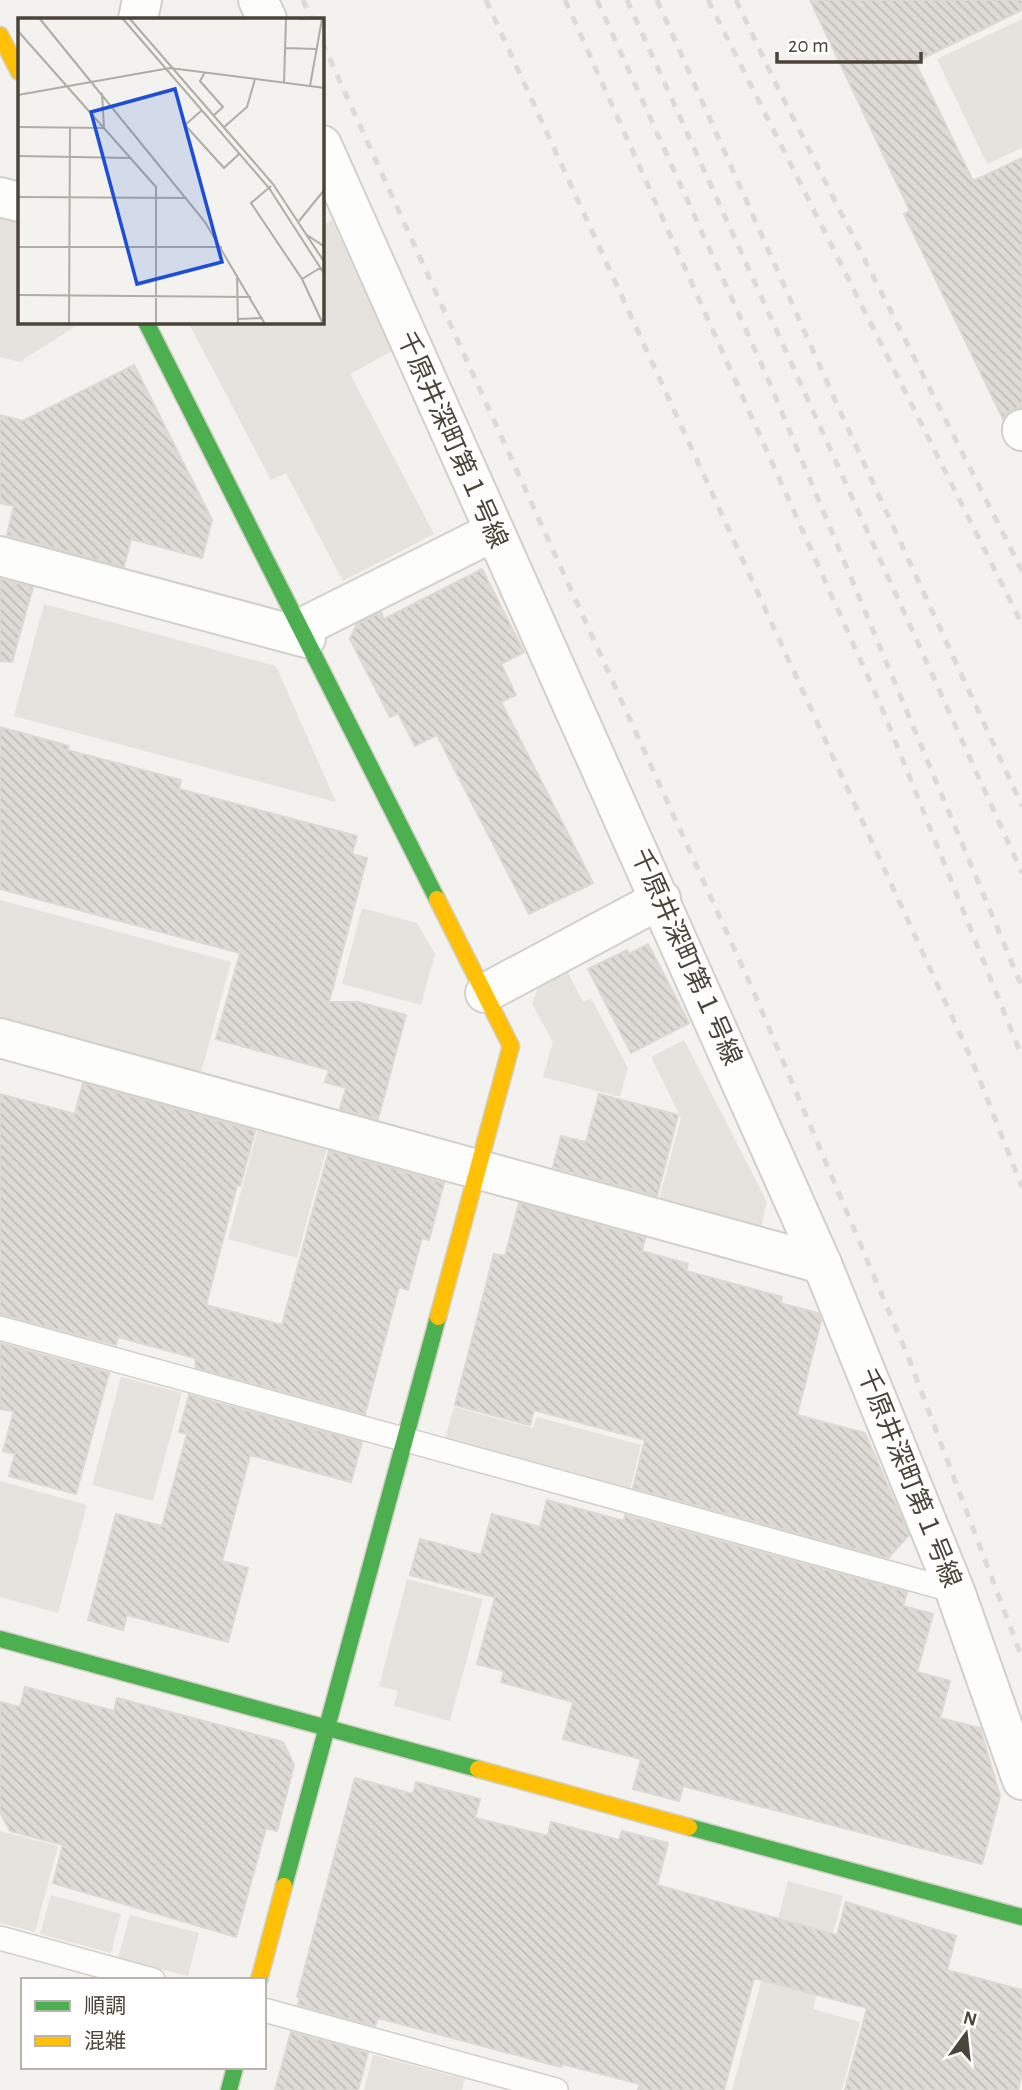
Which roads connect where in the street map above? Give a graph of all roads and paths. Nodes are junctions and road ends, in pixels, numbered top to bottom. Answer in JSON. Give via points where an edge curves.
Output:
{"nodes":[{"id":1,"x":142,"y":0,"type":"edge"},
{"id":2,"x":258,"y":0,"type":"edge"},
{"id":3,"x":138,"y":18,"type":"edge"},
{"id":4,"x":267,"y":18,"type":"edge"},
{"id":5,"x":0,"y":34,"type":"edge"},
{"id":6,"x":18,"y":70,"type":"edge"},
{"id":7,"x":324,"y":150,"type":"edge"},
{"id":8,"x":0,"y":197,"type":"edge"},
{"id":9,"x":18,"y":202,"type":"edge"},
{"id":10,"x":147,"y":324,"type":"edge"},
{"id":11,"x":492,"y":532,"type":"junction"},
{"id":12,"x":0,"y":556,"type":"edge"},
{"id":13,"x":304,"y":633,"type":"junction"},
{"id":14,"x":661,"y":899,"type":"junction"},
{"id":15,"x":485,"y":993,"type":"junction"},
{"id":16,"x":0,"y":1038,"type":"edge"},
{"id":17,"x":478,"y":1169,"type":"junction"},
{"id":18,"x":822,"y":1264,"type":"junction"},
{"id":19,"x":0,"y":1328,"type":"edge"},
{"id":20,"x":405,"y":1440,"type":"junction"},
{"id":21,"x":955,"y":1591,"type":"junction"},
{"id":22,"x":0,"y":1639,"type":"edge"},
{"id":23,"x":327,"y":1729,"type":"junction"},
{"id":24,"x":1022,"y":1780,"type":"edge"},
{"id":25,"x":1022,"y":1917,"type":"edge"},
{"id":26,"x":0,"y":1938,"type":"edge"},
{"id":27,"x":146,"y":1978,"type":"edge"},
{"id":28,"x":260,"y":1978,"type":"edge"},
{"id":29,"x":266,"y":2011,"type":"edge"},
{"id":30,"x":234,"y":2069,"type":"edge"},
{"id":31,"x":229,"y":2090,"type":"edge"},
{"id":32,"x":556,"y":2090,"type":"edge"}],
"edges":[{"from":1,"to":3,"type":"street"},
{"from":2,"to":4,"type":"street"},
{"from":5,"to":6,"type":"street"},
{"from":7,"to":11,"type":"street","name":"千原井深町第１号線"},
{"from":8,"to":9,"type":"street"},
{"from":10,"to":13,"type":"street"},
{"from":11,"to":13,"type":"street"},
{"from":11,"to":14,"type":"street","name":"千原井深町第１号線"},
{"from":12,"to":13,"type":"street"},
{"from":13,"to":15,"type":"street"},
{"from":14,"to":15,"type":"street"},
{"from":14,"to":18,"type":"street","name":"千原井深町第１号線"},
{"from":15,"to":17,"type":"street","via":[[511,1046]]},
{"from":16,"to":17,"type":"street"},
{"from":17,"to":18,"type":"street"},
{"from":17,"to":20,"type":"street"},
{"from":18,"to":21,"type":"street","name":"千原井深町第１号線"},
{"from":19,"to":20,"type":"lane"},
{"from":20,"to":21,"type":"lane"},
{"from":20,"to":23,"type":"street"},
{"from":21,"to":24,"type":"street","name":"千原井深町第１号線"},
{"from":22,"to":23,"type":"street"},
{"from":23,"to":25,"type":"street"},
{"from":23,"to":28,"type":"street"},
{"from":26,"to":27,"type":"lane"},
{"from":29,"to":32,"type":"lane"},
{"from":30,"to":31,"type":"street"}]}
